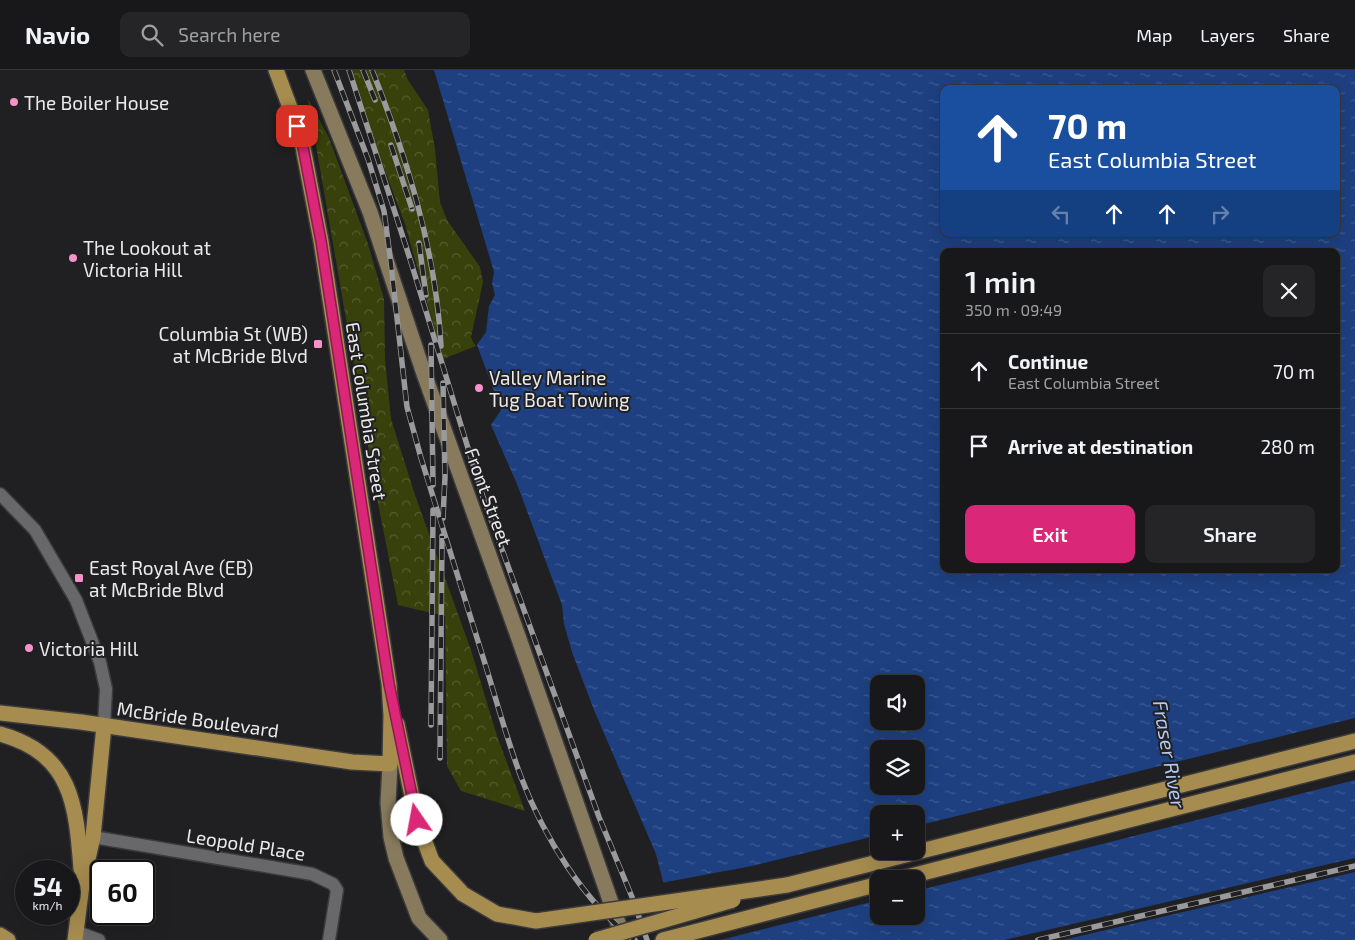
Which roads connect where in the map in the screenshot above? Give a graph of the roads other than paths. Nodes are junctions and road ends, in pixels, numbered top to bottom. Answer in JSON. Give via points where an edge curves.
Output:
{"nodes":[{"id":1,"x":276,"y":70,"type":"edge"},
{"id":2,"x":313,"y":70,"type":"edge"},
{"id":3,"x":0,"y":494,"type":"edge"},
{"id":4,"x":389,"y":684,"type":"junction"},
{"id":5,"x":0,"y":713,"type":"edge"},
{"id":6,"x":42,"y":718,"type":"junction"},
{"id":7,"x":0,"y":723,"type":"edge"},
{"id":8,"x":104,"y":726,"type":"junction"},
{"id":9,"x":0,"y":734,"type":"edge"},
{"id":10,"x":1355,"y":741,"type":"edge"},
{"id":11,"x":1355,"y":762,"type":"edge"},
{"id":12,"x":390,"y":764,"type":"junction"},
{"id":13,"x":93,"y":837,"type":"junction"},
{"id":14,"x":925,"y":872,"type":"edge"},
{"id":15,"x":787,"y":884,"type":"junction"},
{"id":16,"x":82,"y":885,"type":"junction"},
{"id":17,"x":870,"y":886,"type":"edge"},
{"id":18,"x":76,"y":936,"type":"edge"},
{"id":19,"x":0,"y":937,"type":"edge"},
{"id":20,"x":6,"y":940,"type":"edge"},
{"id":21,"x":98,"y":940,"type":"edge"},
{"id":22,"x":329,"y":940,"type":"edge"},
{"id":23,"x":440,"y":940,"type":"edge"},
{"id":24,"x":596,"y":940,"type":"edge"},
{"id":25,"x":624,"y":940,"type":"edge"},
{"id":26,"x":663,"y":940,"type":"edge"}],
"edges":[{"from":1,"to":4,"type":"main road","name":"East Columbia Street","via":[[301,137],[321,241]]},
{"from":2,"to":25,"type":"main road","name":"Front Street","via":[[370,212]]},
{"from":3,"to":8,"type":"street","via":[[35,530],[76,600],[104,680]]},
{"from":4,"to":12,"type":"main road","name":"East Columbia Street"},
{"from":4,"to":15,"type":"main road","bridge":true,"via":[[417,820],[432,861],[464,894],[497,914],[536,921]]},
{"from":5,"to":6,"type":"main road","name":"McBride Boulevard"},
{"from":6,"to":7,"type":"main road"},
{"from":6,"to":8,"type":"main road","name":"McBride Boulevard"},
{"from":8,"to":12,"type":"main road","name":"McBride Boulevard"},
{"from":8,"to":13,"type":"main road"},
{"from":9,"to":16,"type":"main road","via":[[21,740],[41,753],[66,782],[76,822]]},
{"from":10,"to":15,"type":"main road"},
{"from":11,"to":14,"type":"main road"},
{"from":12,"to":23,"type":"main road","via":[[390,837],[419,918]]},
{"from":13,"to":16,"type":"main road"},
{"from":13,"to":22,"type":"street","name":"Leopold Place","via":[[312,874],[333,884],[337,890]]},
{"from":15,"to":24,"type":"main road","bridge":true},
{"from":16,"to":18,"type":"main road"},
{"from":17,"to":26,"type":"main road"},
{"from":18,"to":21,"type":"street"},
{"from":19,"to":20,"type":"main road"}]}
